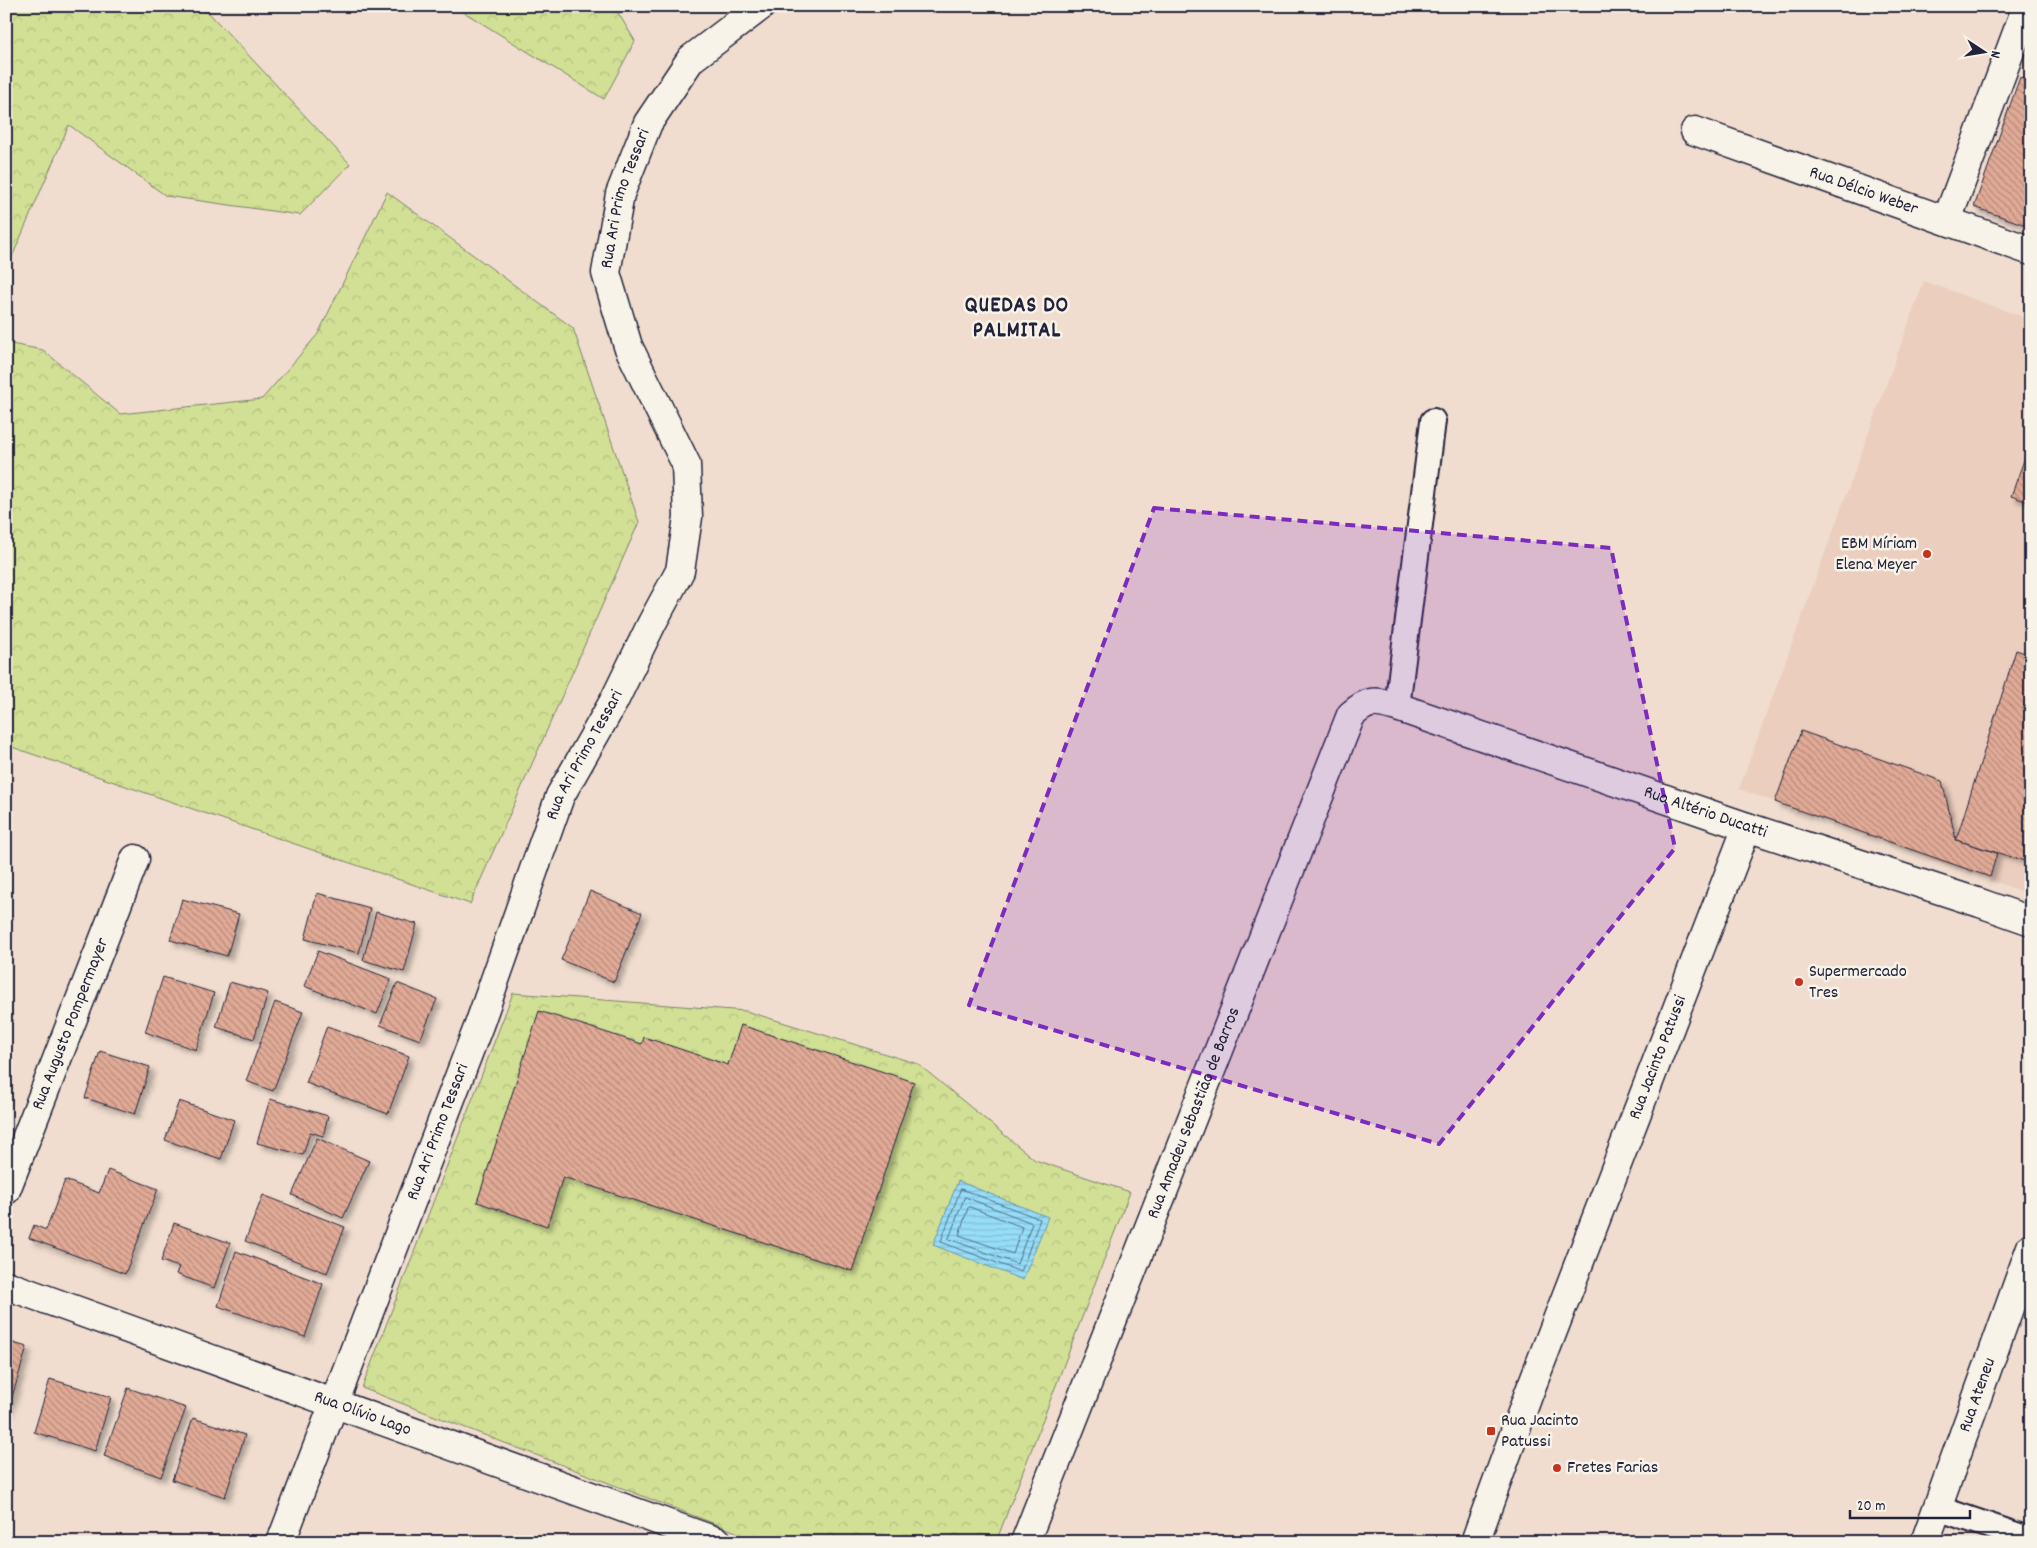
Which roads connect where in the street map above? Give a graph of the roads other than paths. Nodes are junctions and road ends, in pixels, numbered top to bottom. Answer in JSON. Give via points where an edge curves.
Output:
{"nodes":[{"id":1,"x":761,"y":6,"type":"edge"},
{"id":2,"x":2027,"y":6,"type":"edge"},
{"id":3,"x":1695,"y":131,"type":"dead end"},
{"id":4,"x":1947,"y":220,"type":"junction"},
{"id":5,"x":2031,"y":251,"type":"edge"},
{"id":6,"x":1433,"y":421,"type":"dead end"},
{"id":7,"x":1388,"y":705,"type":"junction"},
{"id":8,"x":1747,"y":827,"type":"junction"},
{"id":9,"x":135,"y":859,"type":"dead end"},
{"id":10,"x":2031,"y":921,"type":"edge"},
{"id":11,"x":6,"y":1190,"type":"edge"},
{"id":12,"x":2031,"y":1247,"type":"edge"},
{"id":13,"x":6,"y":1285,"type":"edge"},
{"id":14,"x":335,"y":1404,"type":"junction"},
{"id":15,"x":1936,"y":1508,"type":"junction"},
{"id":16,"x":2031,"y":1540,"type":"edge"},
{"id":17,"x":281,"y":1542,"type":"edge"},
{"id":18,"x":718,"y":1542,"type":"edge"},
{"id":19,"x":1025,"y":1542,"type":"edge"},
{"id":20,"x":1475,"y":1542,"type":"edge"},
{"id":21,"x":1925,"y":1542,"type":"edge"}],
"edges":[{"from":1,"to":14,"type":"street","name":"Rua Ari Primo Tessari","via":[[691,58],[648,123],[620,194],[606,273],[628,346],[686,464],[688,517],[680,571],[614,701],[560,796],[479,1025]]},
{"from":2,"to":4,"type":"street"},
{"from":3,"to":4,"type":"street","name":"Rua Délcio Weber"},
{"from":4,"to":5,"type":"street","name":"Rua Délcio Weber"},
{"from":6,"to":7,"type":"lane"},
{"from":7,"to":8,"type":"street","name":"Rua Altério Ducatti"},
{"from":7,"to":19,"type":"street","name":"Rua Amadeu Sebastião de Barros","via":[[1364,703],[1351,715]]},
{"from":8,"to":10,"type":"street","name":"Rua Altério Ducatti"},
{"from":8,"to":20,"type":"street","name":"Rua Jacinto Patussi","via":[[1529,1393]]},
{"from":9,"to":11,"type":"street","name":"Rua Augusto Pompermayer"},
{"from":12,"to":15,"type":"street","name":"Rua Ateneu"},
{"from":13,"to":14,"type":"street","name":"Rua Olívio Lago"},
{"from":14,"to":17,"type":"street","name":"Rua Ari Primo Tessari"},
{"from":14,"to":18,"type":"street","name":"Rua Olívio Lago"},
{"from":15,"to":16,"type":"lane"},
{"from":15,"to":21,"type":"street","name":"Rua Ateneu"}]}
